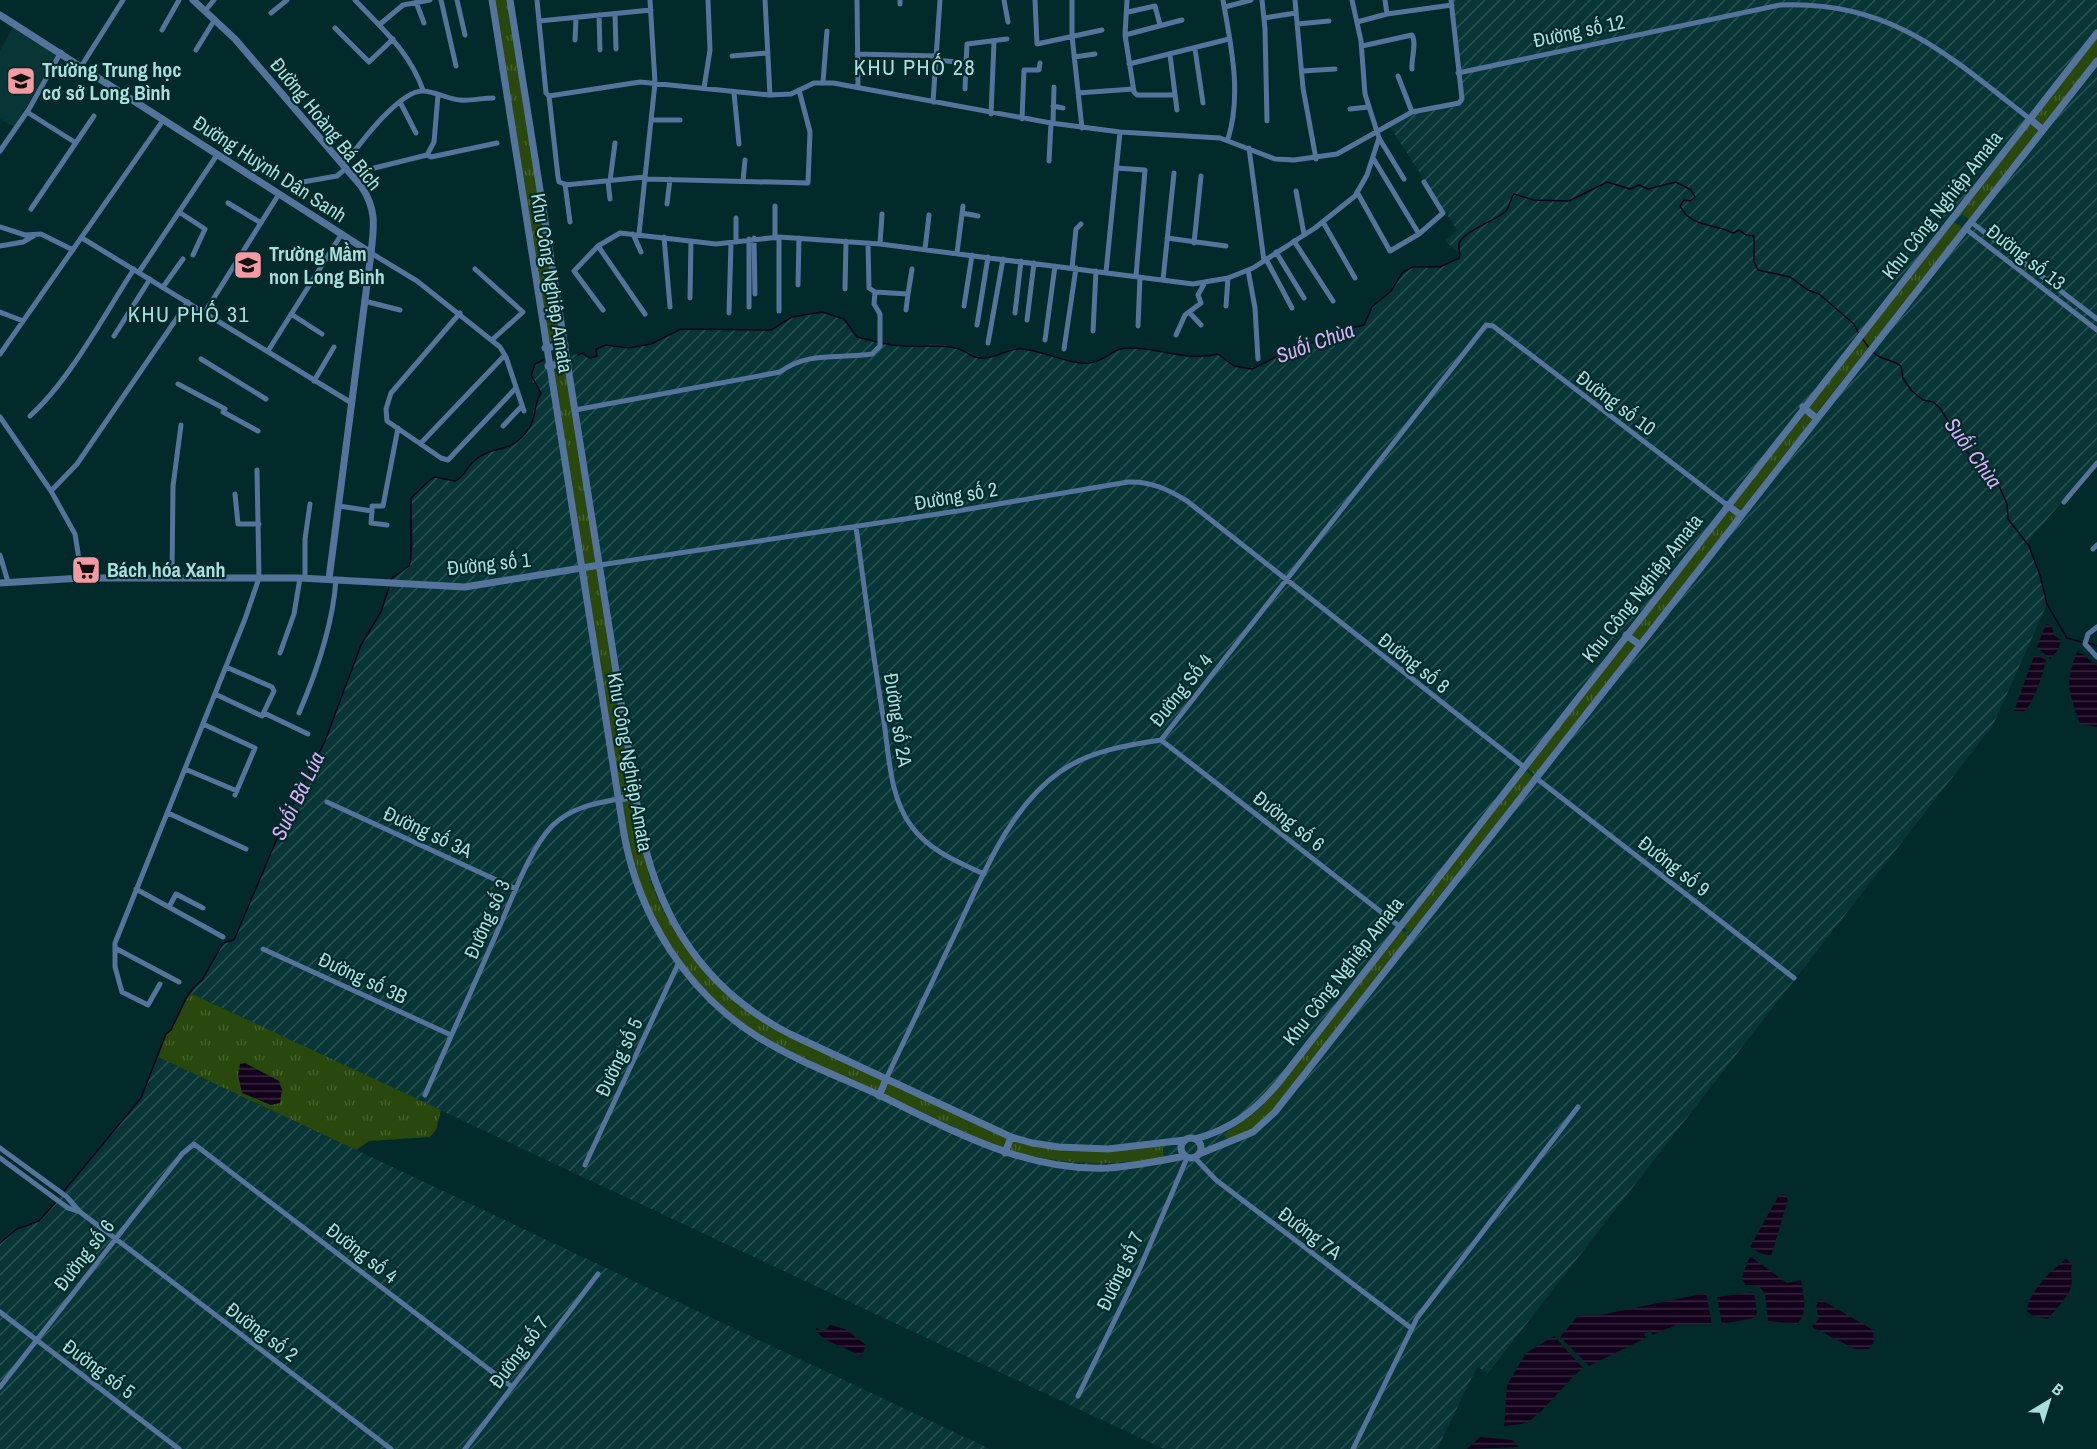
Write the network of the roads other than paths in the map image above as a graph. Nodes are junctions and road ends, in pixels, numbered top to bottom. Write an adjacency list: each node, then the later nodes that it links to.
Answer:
1 (123, 0): 82 (street)
2 (179, 0): 53 (street)
3 (192, 0): 32 (street, Đường Hoàng Bá Bích)
4 (214, 0): 32 (street)
5 (286, 0): 34 (street)
6 (355, 0): 50 (street)
7 (430, 0): 27 (street)
8 (441, 0): 83 (street)
9 (457, 0): 57 (street)
10 (492, 0): 269 (street, Khu Công Nghiệp Amata)
11 (510, 0): 267 (street, Khu Công Nghiệp Amata)
12 (537, 0): 44 (street)
13 (650, 0): 31 (street)
14 (708, 0): 93 (street)
15 (765, 0): 71 (street)
16 (857, 0): 72 (street)
17 (940, 0): 77 (street)
18 (1004, 0): 47 (street)
19 (1035, 0): 59 (street)
20 (1072, 0): 59 (street)
21 (1127, 0): 33 (street)
22 (1251, 0): 29 (street)
23 (1262, 0): 41 (street)
24 (1295, 0): 35 (street)
25 (1352, 0): 48 (street)
26 (1385, 0): 37 (street)
27 (416, 2): 46 (street); 50 (street)
28 (1154, 3): 33 (street); 51 (street)
29 (1224, 3): 62 (street)
30 (1451, 3): 37 (street); 87 (street)
31 (651, 10): 36 (street); 90 (street)
32 (205, 11): 42 (street, Đường Hoàng Bá Bích)
33 (1128, 12): 58 (street)
34 (271, 13)
35 (1296, 13): 41 (street); 49 (street)
36 (615, 14): 39 (street); 66 (street)
37 (1387, 14): 48 (street)
38 (0, 15): 70 (street, Đường Huỳnh Dân Sanh)
39 (599, 15): 40 (street); 69 (street)
40 (576, 18): 44 (street); 63 (street)
41 (1264, 18): 122 (street)
42 (215, 20): 68 (street); 143 (street, Đường Hoàng Bá Bích)
43 (1182, 20): 51 (street)
44 (538, 21): 103 (street)
45 (1329, 21): 49 (street)
46 (424, 22)
47 (1008, 22)
48 (1357, 22): 65 (street)
49 (1297, 24): 86 (street)
50 (379, 25): 60 (street)
51 (1160, 25): 58 (street)
52 (335, 28): 60 (street)
53 (162, 30)
54 (1102, 30): 59 (street)
55 (827, 31): 89 (street)
56 (2097, 33): 119 (street, Khu Công Nghiệp Amata)
57 (465, 35)
58 (1125, 35): 81 (street)
59 (1072, 36): 76 (street)
60 (393, 39): 96 (street)
61 (1007, 39): 64 (street)
62 (1229, 39): 67 (street); 129 (street)
63 (576, 40)
64 (994, 42): 79 (street); 115 (street)
65 (1362, 46): 85 (street); 109 (street)
66 (616, 49)
67 (1194, 49): 74 (street); 107 (street)
68 (196, 50)
69 (600, 50)
70 (61, 52): 82 (street, Đường Huỳnh Dân Sanh); 113 (street)
71 (768, 53): 75 (street); 101 (street)
72 (857, 54): 77 (street); 91 (street)
73 (1095, 54): 76 (street)
74 (1170, 55): 81 (street); 102 (street)
75 (732, 56)
76 (1074, 57): 99 (street)
77 (937, 58): 79 (street); 106 (street)
78 (2097, 61): 125 (street, Khu Công Nghiệp Amata)
79 (966, 63): 94 (street)
80 (1040, 63): 118 (street)
81 (1129, 63): 95 (street)
82 (82, 65): 117 (street, Đường Huỳnh Dân Sanh)
83 (456, 66)
84 (1335, 69): 86 (street)
85 (1412, 69)
86 (1302, 71): 139 (street)
87 (1458, 72): 114 (street); 119 (street, Đường số 12)
88 (1398, 76): 114 (street)
89 (823, 82): 91 (street); 97 (street)
90 (655, 83): 93 (street); 103 (street); 120 (street)
91 (858, 86): 106 (street)
92 (1054, 87): 108 (street)
93 (704, 88): 98 (street)
94 (965, 89)
95 (1133, 89): 99 (street); 102 (street)
96 (423, 90): 100 (street); 105 (street)
97 (799, 90): 101 (street); 150 (street)
98 (734, 93): 101 (street); 133 (street)
99 (1078, 93): 124 (street)
100 (438, 95): 104 (street); 137 (street)
101 (770, 95)
102 (1175, 95): 112 (street)
103 (549, 96): 153 (street)
104 (493, 98)
105 (400, 102): 127 (street); 143 (street)
106 (933, 102): 115 (street)
107 (1203, 103)
108 (1053, 106): 110 (street); 123 (street)
109 (1368, 107): 111 (street); 128 (street)
110 (1063, 108)
111 (1350, 109)
112 (1177, 110)
113 (27, 112): 130 (street); 135 (street)
114 (1412, 112): 128 (street)
115 (992, 114): 118 (street)
116 (94, 116): 130 (street)
117 (164, 119): 136 (street, Đường Huỳnh Dân Sanh); 183 (street)
118 (1022, 119): 123 (street)
119 (2030, 119): 125 (street); 168 (street, Khu Công Nghiệp Amata)
120 (651, 120): 121 (street); 146 (street)
121 (680, 120)
122 (1267, 121)
123 (1052, 124): 124 (street); 141 (street)
124 (1082, 128): 126 (street)
125 (2043, 130): 174 (street, Khu Công Nghiệp Amata)
126 (1120, 132): 129 (street); 142 (street)
127 (416, 133)
128 (1378, 135): 138 (street); 139 (street); 148 (street)
129 (1228, 139): 134 (street)
130 (76, 143): 162 (street)
131 (497, 143): 137 (street)
132 (615, 143): 149 (street)
133 (739, 144)
134 (1249, 148): 139 (street); 208 (street)
135 (0, 151)
136 (218, 155): 156 (street, Đường Huỳnh Dân Sanh); 163 (street)
137 (427, 155): 143 (street)
138 (1373, 158): 155 (street); 179 (street)
139 (1316, 159)
140 (745, 160): 150 (street)
141 (1049, 161)
142 (1116, 168): 218 (street); 219 (street)
143 (346, 170): 152 (street); 202 (street, Đường Hoàng Bá Bích)
144 (1174, 173): 185 (street)
145 (1201, 176): 192 (street)
146 (645, 178): 147 (street); 149 (street); 177 (street)
147 (670, 179): 150 (street); 159 (street)
148 (1404, 179)
149 (609, 181): 153 (street); 157 (street)
150 (743, 181)
151 (1424, 182): 179 (street)
152 (291, 184)
153 (565, 185): 170 (street)
154 (1296, 191): 178 (street)
155 (1357, 192): 171 (street); 179 (street)
156 (279, 194): 172 (street); 180 (street, Đường Huỳnh Dân Sanh)
157 (610, 199)
158 (228, 202): 172 (street)
159 (667, 204)
160 (775, 206): 182 (street)
161 (963, 206): 164 (street)
162 (32, 209)
163 (179, 212): 203 (street); 216 (street)
164 (962, 213): 167 (street); 201 (street)
165 (882, 214): 193 (street)
166 (929, 215): 197 (street)
167 (978, 216)
168 (1955, 216): 174 (street); 283 (street, Khu Công Nghiệp Amata)
169 (736, 218): 190 (street)
170 (570, 222)
171 (1323, 222): 178 (street); 221 (street)
172 (261, 223): 246 (street)
173 (1081, 224): 212 (street)
174 (1968, 226): 258 (street, Đường số 13); 287 (street, Khu Công Nghiệp Amata)
175 (0, 227): 176 (street)
176 (38, 233): 194 (street); 198 (street)
177 (636, 234): 181 (street); 195 (street); 199 (street)
178 (1304, 234): 189 (street)
179 (1419, 234)
180 (340, 235): 202 (street, Đường Huỳnh Dân Sanh); 250 (street)
181 (664, 237): 187 (street); 238 (street)
182 (777, 237): 184 (street); 186 (street); 244 (street)
183 (82, 238): 198 (street); 216 (street)
184 (799, 238): 188 (street); 225 (street)
185 (1167, 238): 192 (street); 223 (street)
186 (751, 239): 190 (street); 229 (street); 239 (street)
187 (691, 241): 190 (street); 231 (street)
188 (846, 241): 191 (street); 227 (street)
189 (1294, 241): 200 (street); 234 (street)
190 (733, 243): 252 (street)
191 (868, 243): 193 (street); 228 (street)
192 (1194, 243): 196 (street)
193 (880, 244): 197 (street)
194 (0, 246)
195 (598, 246): 242 (street); 251 (street)
196 (1226, 246)
197 (925, 249): 201 (street)
198 (73, 250): 254 (street)
199 (641, 252)
200 (1276, 252): 208 (street); 232 (street)
201 (957, 253): 204 (street)
202 (371, 254): 233 (street, Đường Hoàng Bá Bích); 248 (street)
203 (193, 255)
204 (972, 255): 205 (street); 236 (street)
205 (988, 257): 206 (street); 256 (street)
206 (1004, 258): 209 (street); 266 (street)
207 (183, 259): 226 (street)
208 (1265, 260): 215 (street); 240 (street)
209 (1021, 261): 210 (street); 249 (street)
210 (1034, 263): 211 (street); 253 (street)
211 (1055, 266): 212 (street); 265 (street)
212 (1074, 268): 217 (street); 270 (street)
213 (475, 269): 264 (street)
214 (912, 269): 230 (street)
215 (1248, 270): 220 (street); 274 (street)
216 (136, 271): 222 (street); 285 (street)
217 (1095, 271): 218 (street); 260 (street)
218 (1106, 272): 219 (street)
219 (1138, 277): 223 (street); 259 (street)
220 (1228, 278): 224 (street); 237 (street)
221 (1355, 278)
222 (150, 279): 226 (street); 263 (street)
223 (1163, 280): 224 (street)
224 (1204, 284): 247 (street)
225 (798, 285)
226 (163, 287): 235 (street)
227 (845, 288)
228 (875, 292): 230 (street); 284 (street)
229 (755, 294)
230 (908, 294): 243 (street)
231 (690, 298)
232 (1304, 298)
233 (364, 301): 241 (street); 282 (street, Đường Hoàng Bá Bích)
234 (1333, 301)
235 (188, 302): 246 (street); 295 (street)
236 (964, 306)
237 (1226, 306)
238 (670, 307)
239 (748, 308)
240 (1292, 308)
241 (400, 309)
242 (603, 310)
243 (906, 310)
244 (779, 311)
245 (0, 312): 254 (street)
246 (205, 312): 271 (street)
247 (1190, 312): 257 (street); 262 (street)
248 (460, 313): 264 (street); 290 (street)
249 (1015, 313)
250 (291, 314): 261 (street); 271 (street)
251 (645, 314)
252 (729, 314)
253 (1027, 320)
254 (23, 321): 272 (street)
255 (1487, 324): 299 (street, Đường số 10); 315 (street, Đường Số 4)
256 (977, 325)
257 (1201, 325)
258 (2096, 325)
259 (1138, 326)
260 (1093, 331)
261 (322, 334)
262 (1176, 335)
263 (114, 336)
264 (492, 340): 273 (street)
265 (1046, 340)
266 (988, 343)
267 (565, 345): 269 (street); 276 (street, Khu Công Nghiệp Amata)
268 (334, 347): 278 (street)
269 (545, 348): 277 (street, Khu Công Nghiệp Amata)
270 (1064, 349)
271 (268, 351): 278 (street)
272 (0, 354)
273 (505, 355): 280 (street); 292 (street)
274 (1257, 358)
275 (201, 359): 281 (street)
276 (568, 363): 277 (street); 284 (street, Khu Công Nghiệp Amata)
277 (548, 366): 308 (street, Khu Công Nghiệp Amata)
278 (314, 381): 282 (street)
279 (178, 384): 291 (street)
280 (516, 387): 289 (street); 292 (street)
281 (266, 399)
282 (350, 402): 300 (street, Đường Hoàng Bá Bích)
283 (1803, 408): 287 (street); 299 (street, Khu Công Nghiệp Amata)
284 (575, 410): 307 (street, Khu Công Nghiệp Amata)
285 (30, 416)
286 (0, 417): 295 (street)
287 (1816, 418): 302 (street, Khu Công Nghiệp Amata)
288 (181, 425): 309 (street)
289 (503, 426)
290 (398, 428): 292 (street); 301 (street)
291 (258, 431)
292 (421, 443)
293 (2097, 463): 297 (street)
294 (257, 470): 303 (street)
295 (51, 491): 310 (street)
296 (235, 494): 303 (street)
297 (2064, 502)
298 (310, 504): 312 (street)
299 (1727, 505): 302 (street); 317 (street, Khu Công Nghiệp Amata)
300 (339, 506): 301 (street); 313 (street, Đường Hoàng Bá Bích)
301 (372, 511): 304 (street)
302 (1741, 515): 318 (street, Khu Công Nghiệp Amata)
303 (259, 524): 311 (street)
304 (387, 525)
305 (856, 527): 307 (street, Đường số 2); 315 (street, Đường số 2); 336 (street, Đường số 2A)
306 (0, 555): 314 (street)
307 (600, 566): 308 (street, Đường số 1); 331 (street, Khu Công Nghiệp Amata)
308 (580, 569): 313 (street, Đường số 1); 332 (street, Khu Công Nghiệp Amata)
309 (172, 577): 310 (street, Đường số 1); 311 (street, Đường số 1)
310 (82, 578): 314 (street, Đường số 1)
311 (259, 578): 312 (street, Đường số 1); 321 (street)
312 (303, 578): 313 (street, Đường số 1); 319 (street)
313 (333, 579): 324 (street)
314 (4, 582)
315 (1286, 582): 327 (street, Đường Số 4); 328 (street, Đường số 8)
316 (2097, 627): 320 (street)
317 (1626, 635): 318 (street); 328 (street, Khu Công Nghiệp Amata)
318 (1640, 645): 330 (street, Khu Công Nghiệp Amata)
319 (280, 653)
320 (2097, 657)
321 (226, 667): 322 (street); 323 (street)
322 (215, 694): 323 (street); 325 (street)
323 (264, 713): 326 (street)
324 (299, 713)
325 (203, 724): 329 (street); 329 (street)
326 (308, 734)
327 (1161, 740): 336 (street, Đường Số 4); 341 (street, Đường số 6)
328 (1524, 768): 330 (street); 341 (street, Khu Công Nghiệp Amata)
329 (185, 769): 334 (street)
330 (1536, 778): 342 (street, Khu Công Nghiệp Amata); 347 (street, Đường số 9)
331 (636, 796): 332 (street); 351 (street, Khu Công Nghiệp Amata)
332 (619, 799): 338 (street, Đường số 3); 346 (street, Khu Công Nghiệp Amata)
333 (327, 802): 338 (street, Đường số 3A)
334 (168, 813): 335 (street); 337 (street)
335 (246, 849)
336 (984, 874): 351 (street, Đường Số 4)
337 (136, 889): 339 (street); 344 (street)
338 (516, 889): 350 (street, Đường số 3)
339 (169, 907): 340 (street); 343 (street)
340 (203, 908)
341 (1399, 926): 342 (street); 356 (street, Khu Công Nghiệp Amata)
342 (1412, 936): 361 (street, Khu Công Nghiệp Amata)
343 (223, 937)
344 (115, 948): 348 (street); 349 (street)
345 (263, 949): 350 (street, Đường số 3B)
346 (679, 962): 353 (street, Khu Công Nghiệp Amata); 363 (street, Đường số 5)
347 (1794, 978)
348 (179, 982)
349 (160, 984)
350 (451, 1035): 352 (street, Đường số 3)
351 (886, 1079): 353 (street); 355 (street, Khu Công Nghiệp Amata)
352 (425, 1095)
353 (879, 1096): 360 (street, Khu Công Nghiệp Amata)
354 (1578, 1107): 368 (street)
355 (1011, 1137): 357 (street, Khu Công Nghiệp Amata); 360 (street)
356 (1195, 1139): 357 (street, Khu Công Nghiệp Amata); 361 (street)
357 (1185, 1140): 361 (street)
358 (194, 1144): 365 (street, Đường số 6); 371 (street, Đường số 4)
359 (0, 1148): 364 (street)
360 (1005, 1153): 361 (street, Khu Công Nghiệp Amata)
361 (1192, 1156): 368 (street, Đường 7A); 372 (street, Đường số 7)
362 (0, 1158): 364 (street)
363 (585, 1165)
364 (80, 1212): 365 (street)
365 (116, 1239): 369 (street, Đường số 6); 374 (street, Đường số 2)
366 (598, 1274): 371 (street, Đường số 7)
367 (0, 1312): 369 (street, Đường số 5)
368 (1411, 1328): 376 (street)
369 (37, 1340): 370 (street, Đường số 6); 373 (street, Đường số 5)
370 (0, 1387)
371 (512, 1387): 375 (street, Đường số 7)
372 (1078, 1396)
373 (179, 1449)
374 (391, 1449)
375 (465, 1449)
376 (1353, 1449)

